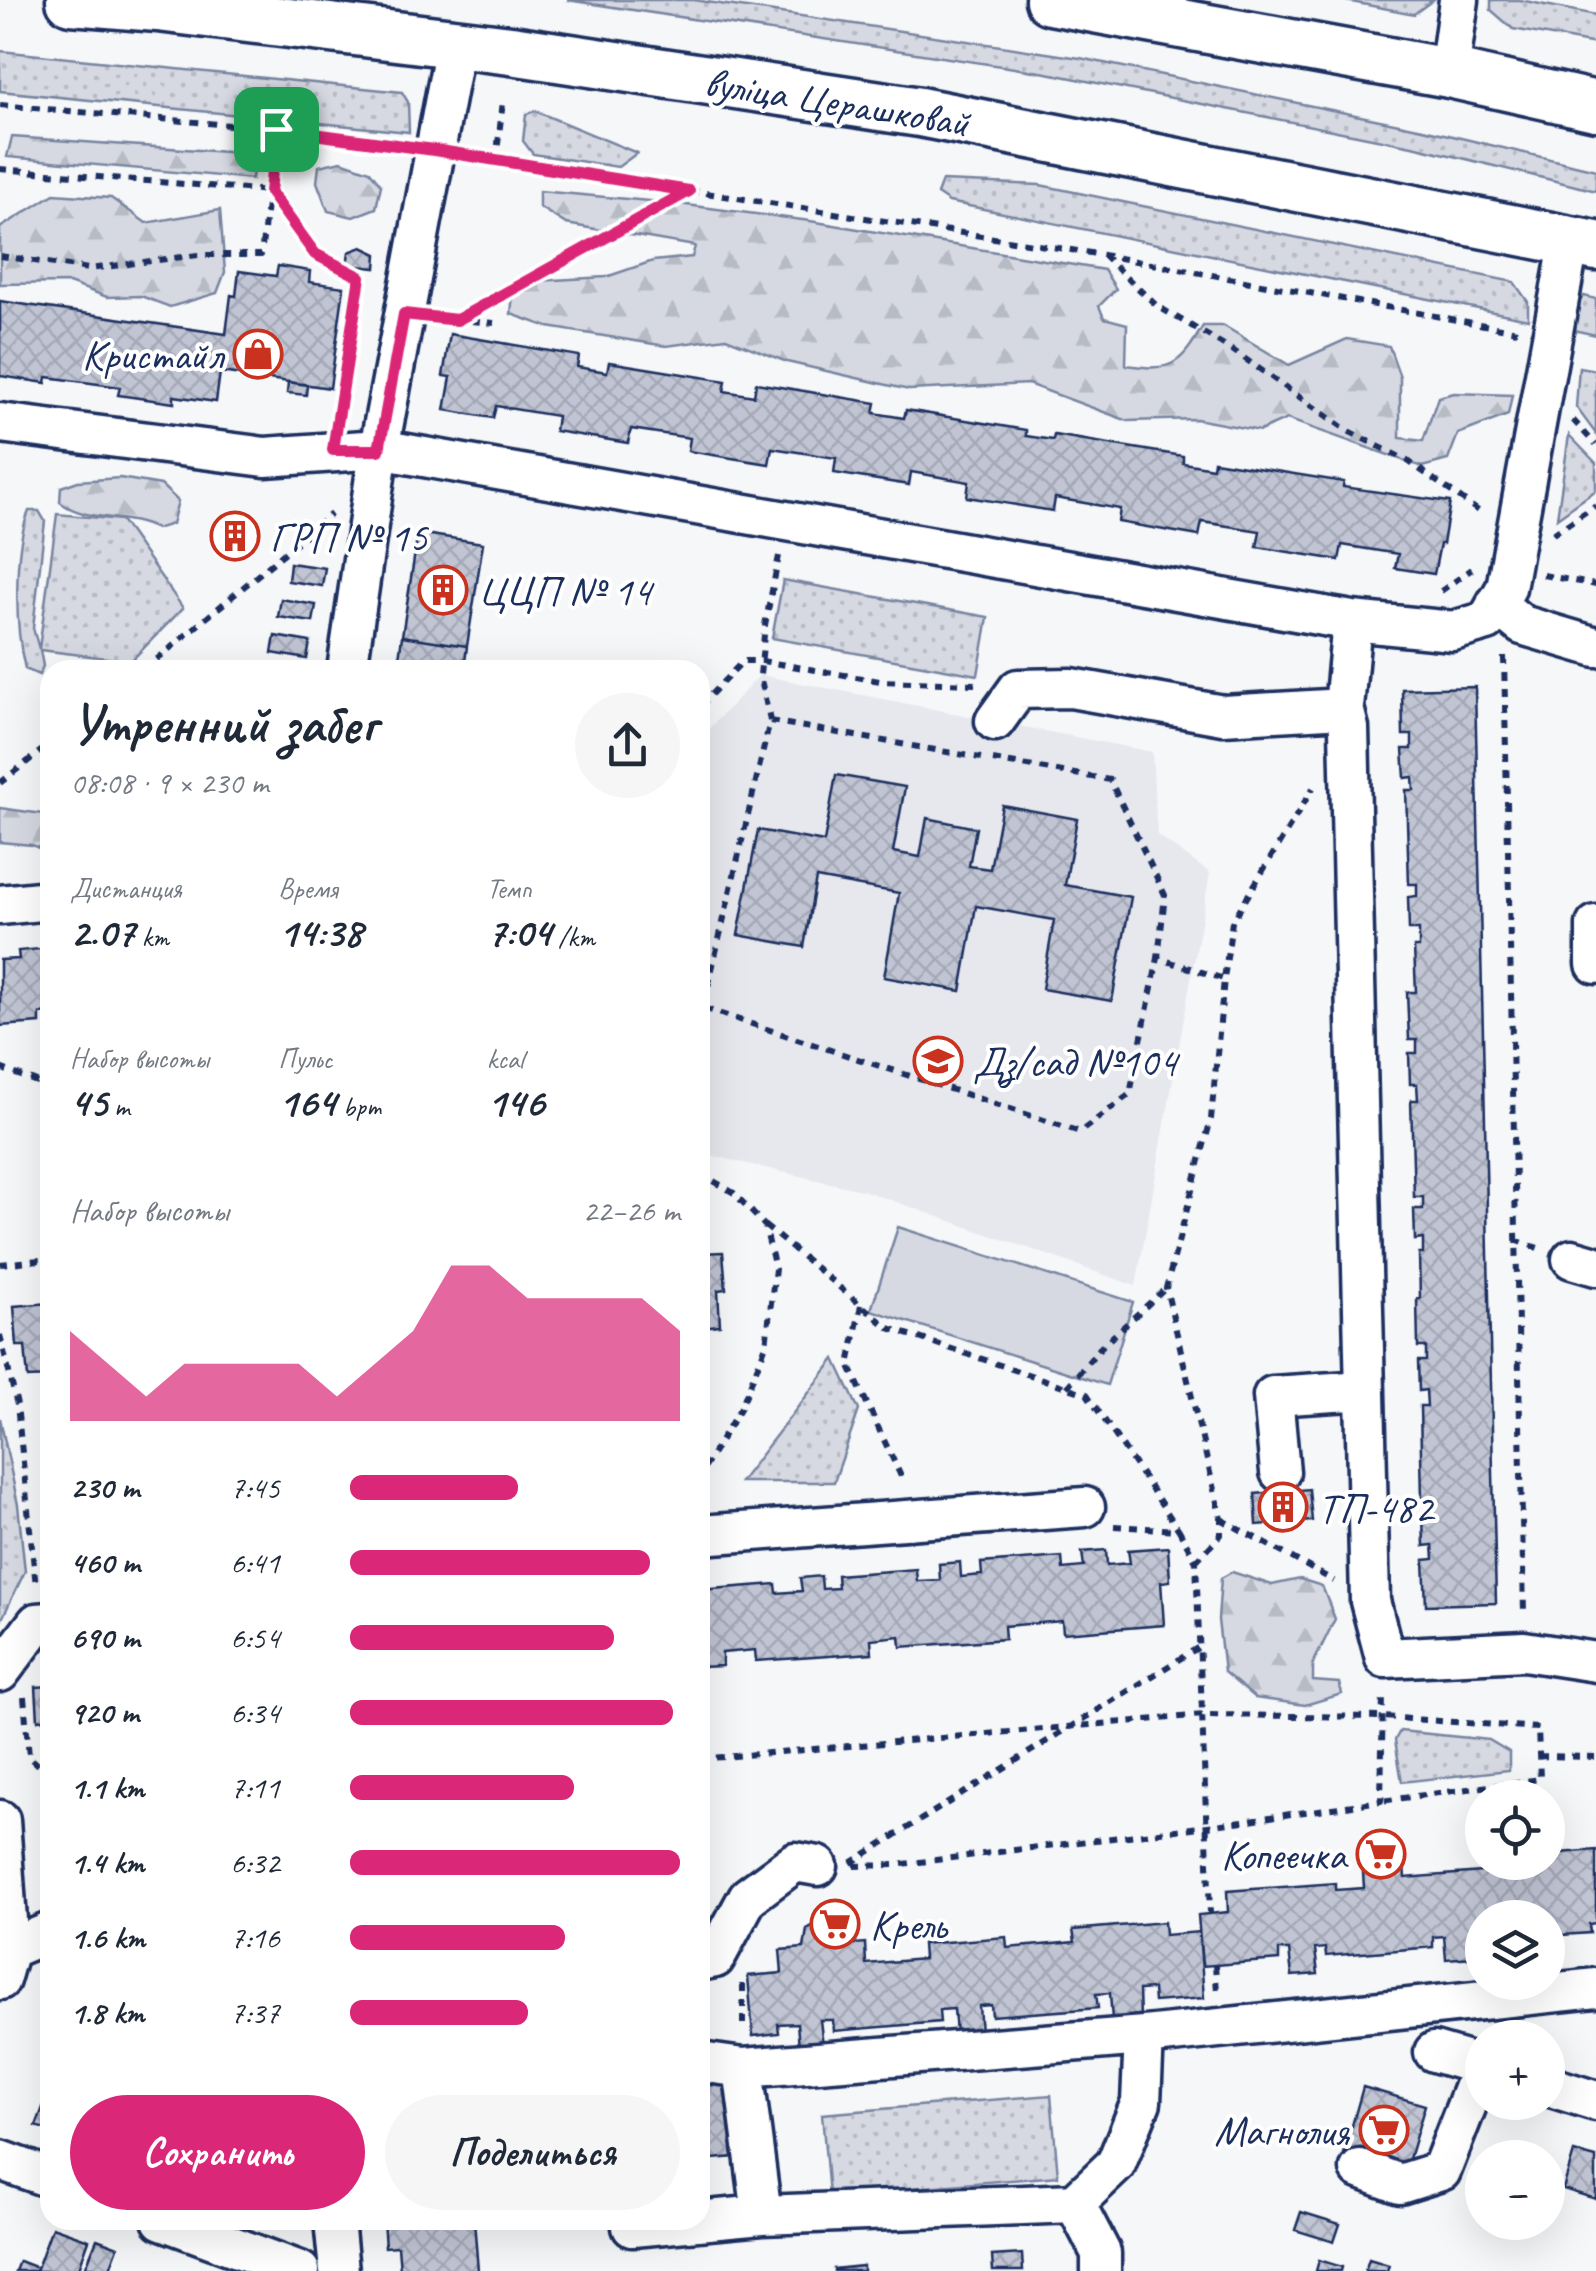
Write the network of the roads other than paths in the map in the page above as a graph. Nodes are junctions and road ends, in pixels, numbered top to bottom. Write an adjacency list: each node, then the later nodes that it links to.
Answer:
1 (71, 0): 4 (main road, вуліца Церашковай)
2 (1050, 0): 5 (main road)
3 (1459, 0): 5 (street)
4 (454, 45): 7 (main road, вуліца Церашковай); 9 (street)
5 (1448, 72): 6 (main road)
6 (1596, 106)
7 (1583, 242): 10 (street)
8 (0, 422): 9 (street)
9 (377, 464): 11 (street); 13 (street)
10 (1496, 604): 11 (street); 12 (street)
11 (1352, 621): 14 (street)
12 (1596, 648)
13 (349, 660)
14 (1344, 708): 15 (street); 20 (street)
15 (995, 722)
16 (40, 901): 17 (street)
17 (0, 905)
18 (1596, 925): 19 (street)
19 (1596, 964)
20 (1365, 1390): 21 (street); 25 (street)
21 (1280, 1472)
22 (1092, 1516): 23 (street)
23 (710, 1535)
24 (40, 1625): 26 (street)
25 (1596, 1662)
26 (0, 1672)
27 (0, 1820): 31 (street)
28 (818, 1866): 30 (street)
29 (40, 1939): 31 (street)
30 (710, 1959)
31 (5, 1965)
32 (1596, 1988): 33 (street)
33 (1144, 2036): 37 (street); 44 (street)
34 (1434, 2052): 35 (street)
35 (1465, 2061)
36 (710, 2063): 37 (street)
37 (743, 2068): 45 (street)
38 (1565, 2091): 39 (street)
39 (1596, 2101)
40 (1465, 2110): 42 (street)
41 (0, 2160): 43 (street)
42 (1360, 2170)
43 (40, 2174)
44 (1075, 2204): 45 (street); 51 (street)
45 (762, 2215): 46 (street)
46 (710, 2220)
47 (189, 2230): 49 (street)
48 (335, 2230): 50 (street)
49 (300, 2271)
50 (339, 2271)
51 (1100, 2271)

